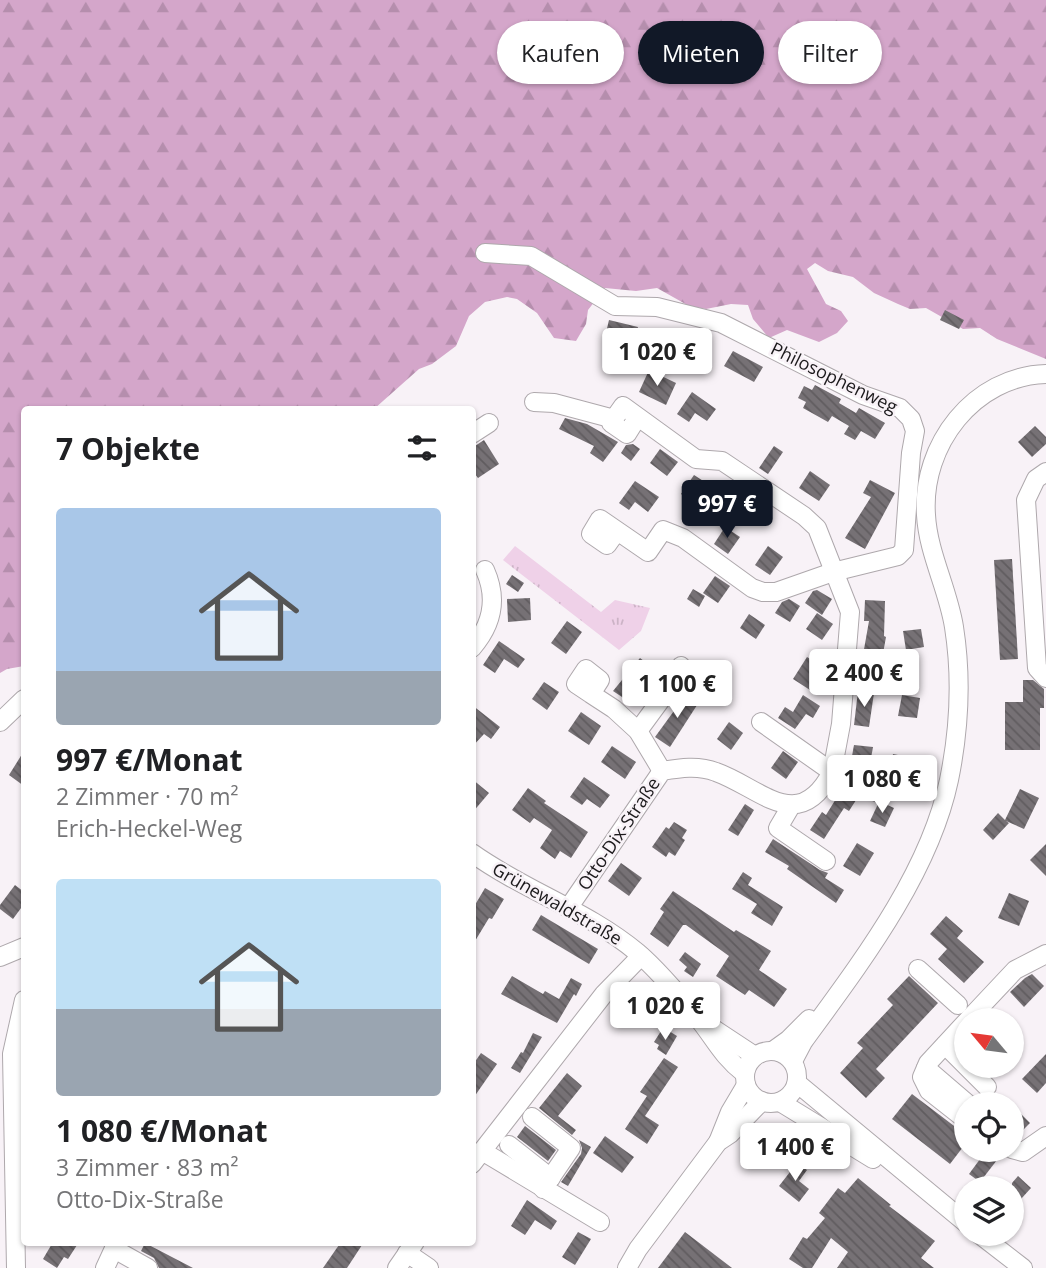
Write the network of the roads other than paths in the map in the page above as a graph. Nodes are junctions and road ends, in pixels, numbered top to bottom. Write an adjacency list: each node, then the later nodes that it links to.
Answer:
1 (485, 253): 9 (street, Philosophenweg)
2 (1046, 373): 32 (street)
3 (534, 402): 9 (street)
4 (489, 423): 5 (street)
5 (476, 431)
6 (1046, 472): 13 (street)
7 (617, 531): 9 (street)
8 (485, 570): 10 (street)
9 (834, 572): 12 (street)
10 (476, 643)
11 (681, 666): 19 (street)
12 (845, 676): 14 (street); 21 (street)
13 (1046, 678)
14 (903, 683)
15 (591, 694): 19 (street)
16 (21, 702): 17 (street)
17 (2, 720)
18 (761, 722): 21 (street)
19 (638, 731): 20 (street)
20 (662, 771): 23 (street, Otto-Dix-Straße); 26 (street, Otto-Dix-Straße)
21 (832, 772): 22 (street); 23 (street)
22 (879, 793)
23 (791, 806): 25 (street)
24 (476, 856): 26 (street, Grünewaldstraße)
25 (826, 861)
26 (569, 907): 29 (street, Grünewaldstraße)
27 (21, 948): 30 (street)
28 (1046, 954): 34 (street)
29 (641, 956): 36 (street, Grünewaldstraße); 56 (street)
30 (0, 957)
31 (918, 969): 33 (street)
32 (841, 987): 39 (street); 41 (street)
33 (956, 1008)
34 (973, 1008)
35 (21, 1014): 54 (street)
36 (698, 1018): 40 (street, Grünewaldstraße); 43 (street, Grünewaldstraße)
37 (954, 1030): 38 (street)
38 (944, 1045): 42 (street); 45 (street)
39 (774, 1050): 40 (street); 41 (street)
40 (755, 1056): 43 (street)
41 (793, 1061): 44 (street)
42 (926, 1068): 46 (street); 49 (street)
43 (746, 1080): 47 (street); 52 (street)
44 (797, 1083): 48 (street); 58 (street)
45 (987, 1087)
46 (954, 1092)
47 (762, 1101): 48 (street); 52 (street)
48 (780, 1102): 58 (street)
49 (954, 1111)
50 (532, 1117): 57 (street)
51 (1046, 1136): 55 (street)
52 (724, 1138): 68 (street)
53 (509, 1145): 57 (street)
54 (7, 1151): 64 (street)
55 (1024, 1151)
56 (477, 1157): 57 (street)
57 (547, 1183): 60 (street)
58 (927, 1192): 59 (street)
59 (954, 1213)
60 (600, 1222)
61 (116, 1246): 65 (street); 66 (street)
62 (994, 1246): 69 (street)
63 (406, 1255): 67 (street)
64 (16, 1268)
65 (105, 1268)
66 (148, 1268)
67 (429, 1268)
68 (627, 1268)
69 (1021, 1268)

